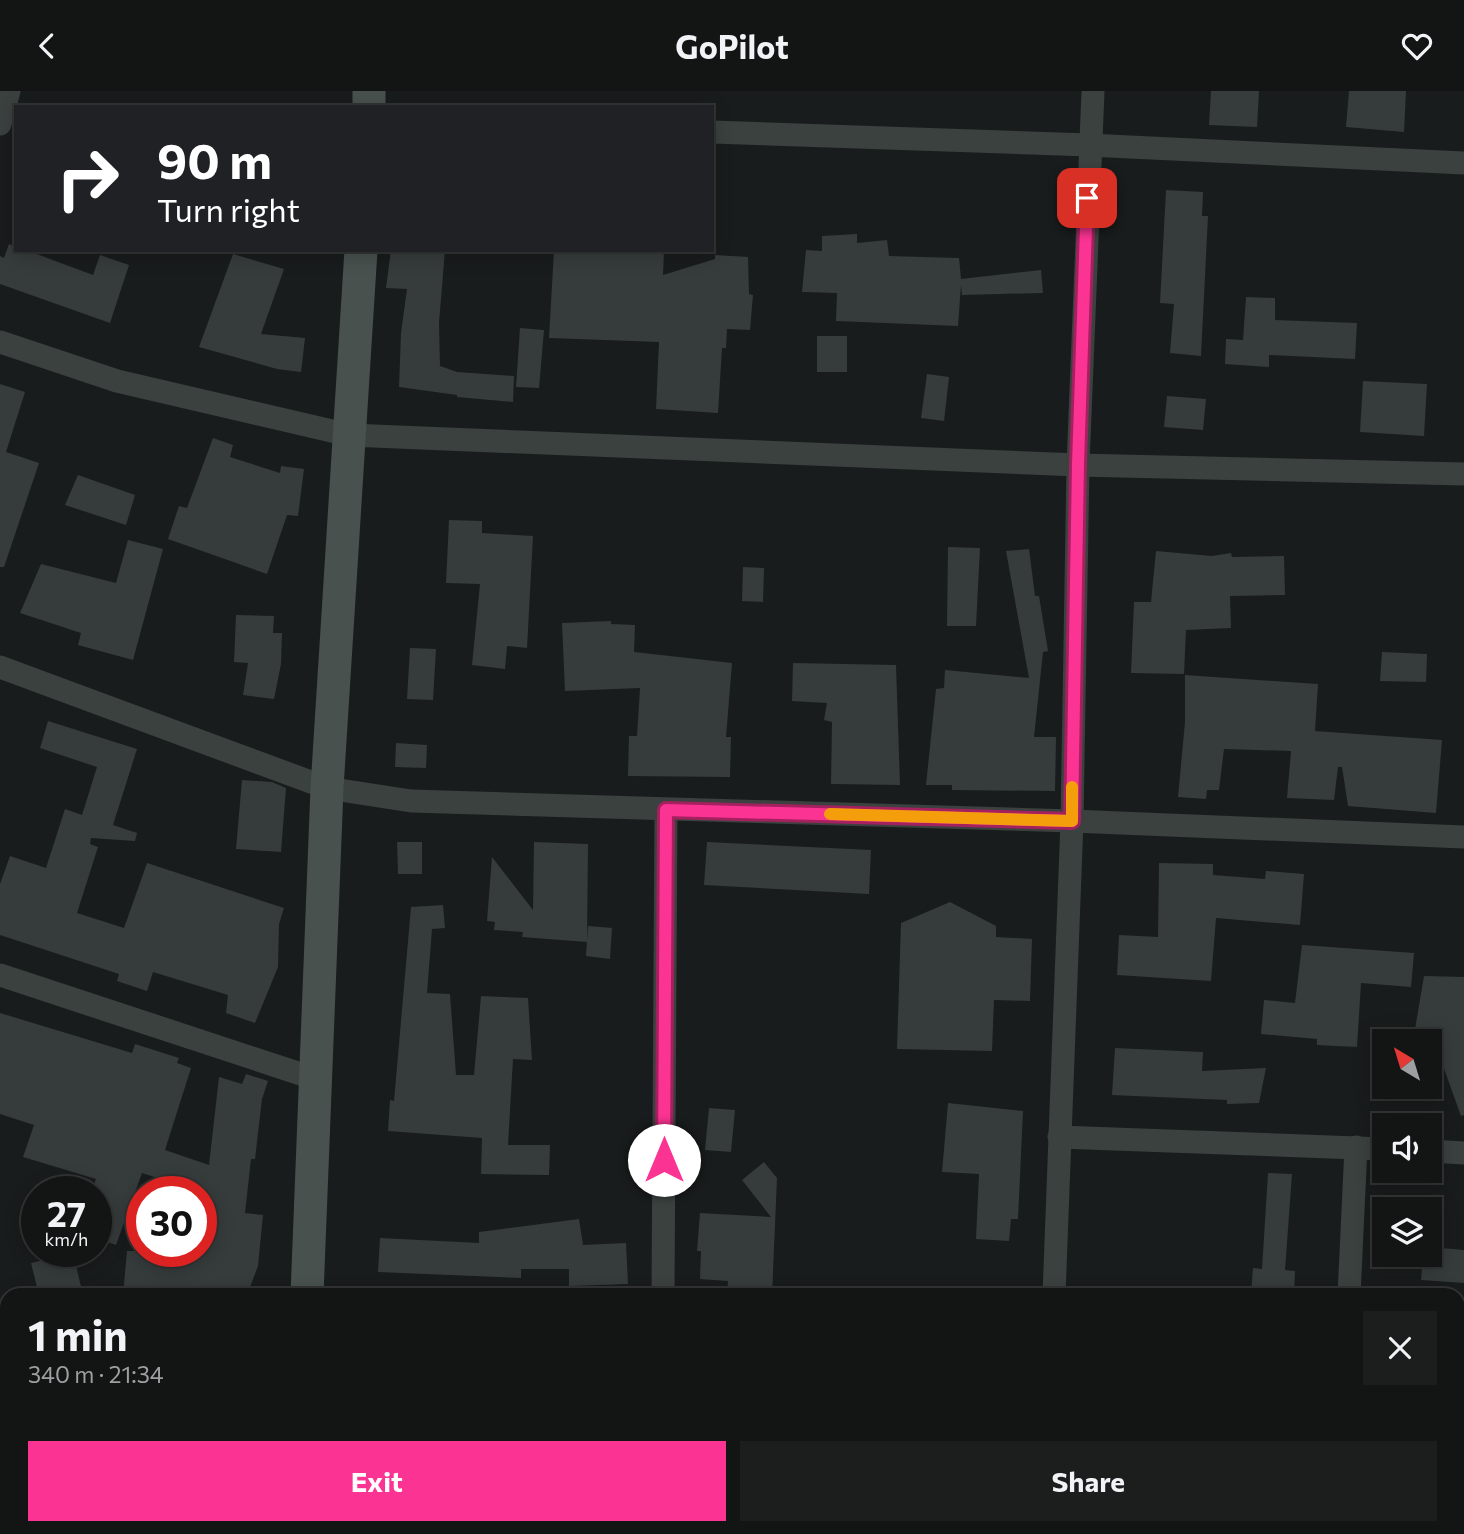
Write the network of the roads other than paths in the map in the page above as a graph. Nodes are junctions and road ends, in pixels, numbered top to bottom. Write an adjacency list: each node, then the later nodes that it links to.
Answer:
1 (9, 91): 3 (street)
2 (1093, 91): 5 (street)
3 (0, 124)
4 (714, 132): 5 (street)
5 (1088, 145): 6 (street); 10 (street)
6 (1464, 163)
7 (361, 252): 9 (street)
8 (0, 342): 9 (street)
9 (349, 435): 10 (street); 13 (street)
10 (1078, 464): 11 (street); 15 (street)
11 (1464, 474)
12 (0, 667): 13 (street)
13 (327, 788): 14 (street); 18 (street)
14 (666, 810): 15 (street); 25 (street)
15 (1072, 821): 16 (street); 19 (street)
16 (1464, 837)
17 (0, 975): 18 (street)
18 (316, 1079): 24 (street)
19 (1059, 1137): 20 (street); 26 (street)
20 (1356, 1147): 21 (street); 27 (street)
21 (1372, 1148)
22 (1442, 1152): 23 (street)
23 (1464, 1153)
24 (307, 1288)
25 (663, 1288)
26 (1054, 1288)
27 (1349, 1288)

